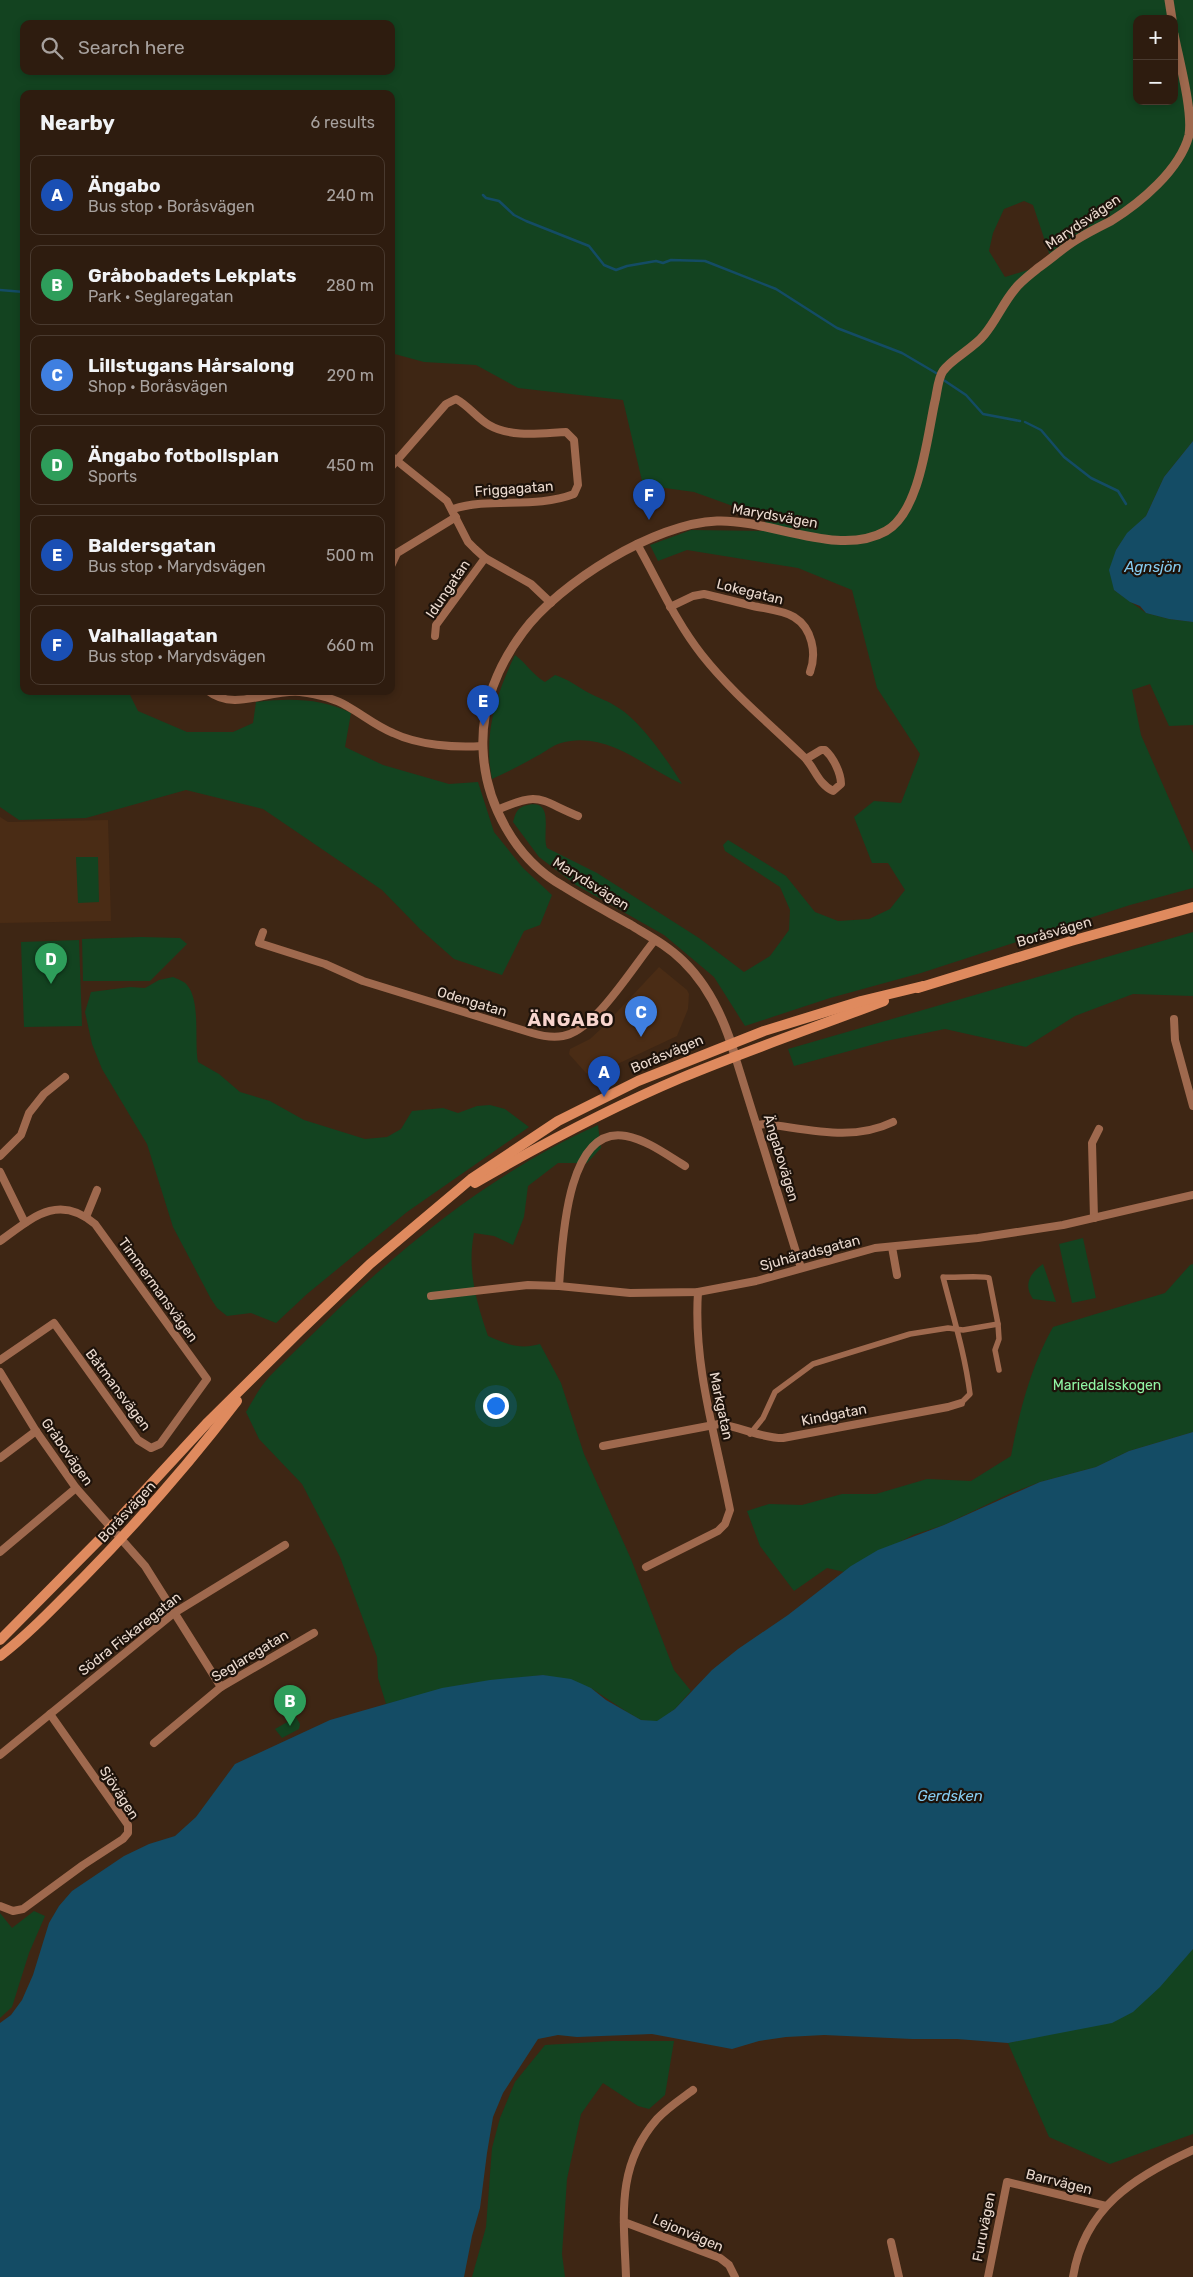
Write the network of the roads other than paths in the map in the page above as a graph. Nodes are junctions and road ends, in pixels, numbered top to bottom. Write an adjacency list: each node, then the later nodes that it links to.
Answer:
1 (1169, 0): 2 (street)
2 (1171, 15)
3 (1178, 56): 7 (street, Marydsvägen)
4 (395, 457): 6 (street, Friggagatan)
5 (395, 459): 6 (street)
6 (454, 513): 8 (street); 9 (street)
7 (637, 544): 10 (street, Marydsvägen); 11 (street)
8 (485, 558): 10 (street); 12 (street, Idungatan)
9 (395, 559)
10 (551, 603): 17 (street, Marydsvägen)
11 (670, 608): 13 (street, Lokegatan); 18 (street)
12 (435, 636)
13 (810, 672)
14 (215, 695): 15 (street)
15 (264, 695)
16 (312, 695): 17 (street)
17 (482, 746): 19 (street, Marydsvägen)
18 (806, 759): 18 (street)
19 (497, 810): 20 (street); 23 (street, Marydsvägen)
20 (578, 816)
21 (1193, 907): 24 (main road, Boråsvägen)
22 (263, 932): 23 (street, Odengatan)
23 (655, 940): 26 (street, Marydsvägen)
24 (923, 986): 26 (main road, Boråsvägen); 27 (main road, Boråsvägen)
25 (1174, 1019): 29 (street)
26 (731, 1043): 27 (street, Marydsvägen); 38 (main road, Boråsvägen)
27 (735, 1056): 31 (street, Ängabovägen); 38 (main road, Boråsvägen)
28 (65, 1077): 33 (street)
29 (1193, 1106)
30 (893, 1122): 31 (street)
31 (758, 1126): 44 (street, Ängabovägen)
32 (1099, 1129): 40 (street)
33 (0, 1156)
34 (685, 1166): 46 (street)
35 (0, 1172): 41 (street)
36 (97, 1190): 39 (street)
37 (1193, 1194): 40 (street, Sjuhäradsgatan)
38 (446, 1200): 54 (main road, Boråsvägen)
39 (86, 1216): 41 (street); 55 (street, Timmermansvägen)
40 (1094, 1218): 43 (street, Sjuhäradsgatan)
41 (25, 1223): 42 (street)
42 (0, 1241)
43 (892, 1246): 44 (street, Sjuhäradsgatan); 45 (street)
44 (801, 1268): 47 (street, Sjuhäradsgatan)
45 (897, 1275)
46 (559, 1286): 47 (street, Sjuhäradsgatan); 48 (street, Sjuhäradsgatan)
47 (698, 1292): 57 (street, Markgatan)
48 (431, 1296)
49 (998, 1324): 50 (street); 50 (street); 52 (street)
50 (957, 1330): 56 (street); 59 (street)
51 (0, 1360): 55 (street, Båtmansvägen)
52 (999, 1370)
53 (0, 1372): 58 (street, Gråbovägen)
54 (259, 1373): 63 (main road, Boråsvägen); 64 (main road, Boråsvägen)
55 (207, 1379)
56 (961, 1403): 59 (street, Kindgatan)
57 (712, 1426): 59 (street, Kindgatan); 60 (street, Kindgatan); 67 (street, Markgatan)
58 (36, 1431): 61 (street); 62 (street, Gråbovägen)
59 (750, 1434)
60 (603, 1446)
61 (0, 1458)
62 (76, 1488): 63 (street, Gråbovägen); 66 (street)
63 (111, 1527): 64 (street, Gråbovägen); 70 (main road, Boråsvägen)
64 (121, 1540): 68 (street, Gråbovägen); 71 (main road, Boråsvägen)
65 (284, 1545): 68 (street, Södra Fiskaregatan)
66 (0, 1552)
67 (646, 1567)
68 (174, 1613): 72 (street, Gråbovägen); 73 (street, Södra Fiskaregatan)
69 (314, 1633): 72 (street, Seglaregatan)
70 (0, 1640)
71 (0, 1656)
72 (220, 1687): 74 (street, Seglaregatan)
73 (50, 1714): 75 (street, Södra Fiskaregatan); 76 (street, Sjövägen)
74 (154, 1743)
75 (0, 1755)
76 (0, 1906)
77 (693, 2090): 81 (street)
78 (1193, 2150): 80 (street)
79 (1007, 2182): 80 (street, Barrvägen); 86 (street, Furuvägen)
80 (1106, 2206): 87 (street)
81 (624, 2222): 83 (street); 84 (street, Lejonvägen)
82 (891, 2242): 85 (street)
83 (626, 2277)
84 (735, 2277)
85 (899, 2277)
86 (988, 2277)
87 (1073, 2277)

